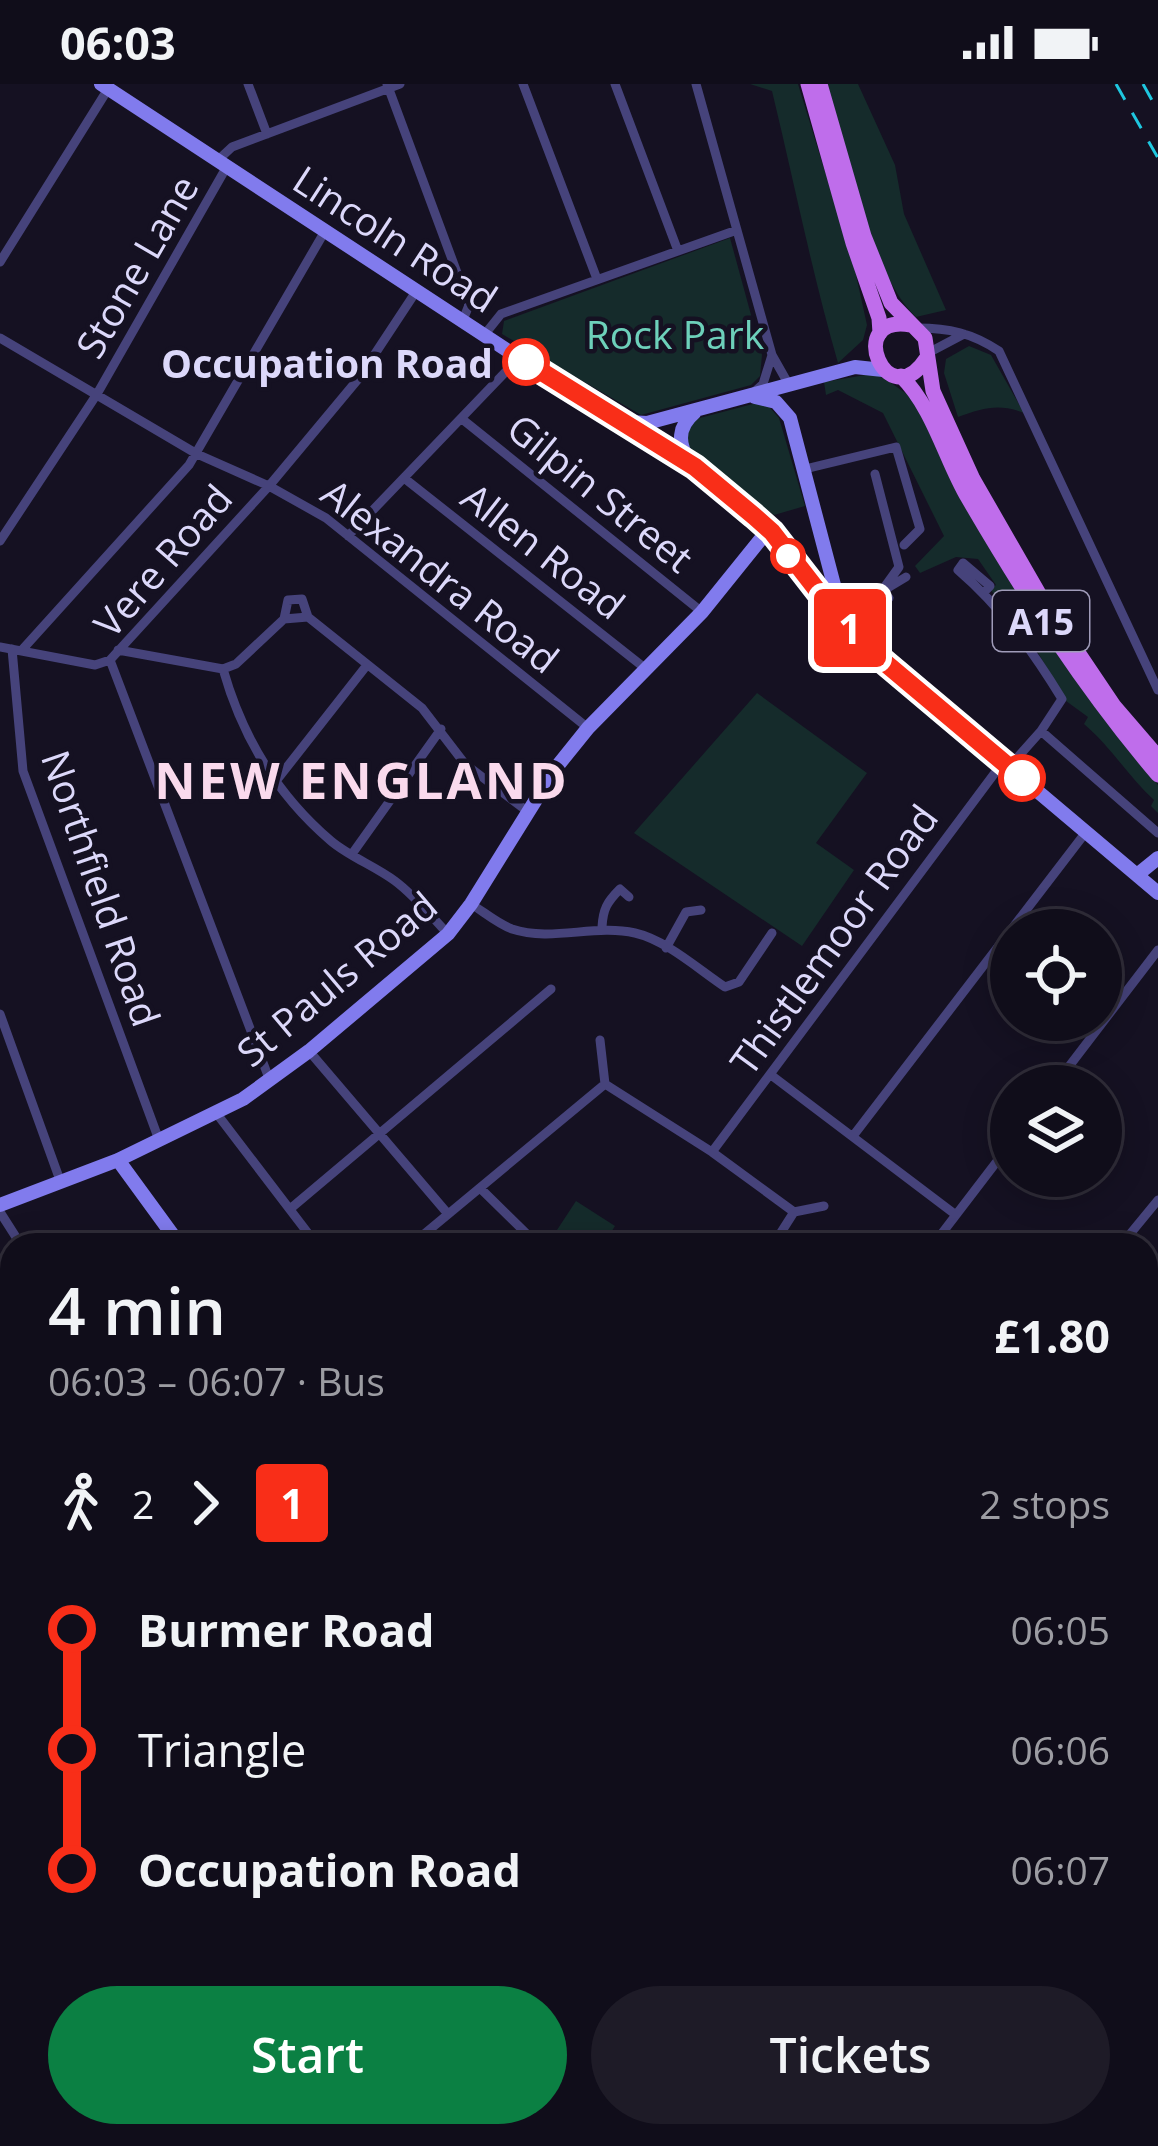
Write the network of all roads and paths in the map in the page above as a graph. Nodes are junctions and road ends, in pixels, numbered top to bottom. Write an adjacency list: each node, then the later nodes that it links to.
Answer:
1 (248, 84): 10 (street)
2 (400, 84): 9 (street)
3 (523, 84): 16 (street)
4 (615, 84): 14 (street)
5 (696, 84): 12 (street)
6 (808, 84): 23 (main road)
7 (820, 84): 19 (main road)
8 (104, 86): 11 (street, Lincoln Road); 15 (street)
9 (387, 86): 10 (street); 18 (street)
10 (267, 134): 11 (street)
11 (221, 164): 13 (street, Lincoln Road); 31 (street, Stone Lane)
12 (737, 230): 14 (street); 24 (street)
13 (325, 231): 17 (street, Lincoln Road); 39 (street)
14 (678, 250): 16 (street)
15 (0, 262)
16 (597, 279): 20 (street)
17 (417, 290): 18 (street, Lincoln Road); 44 (street, Vere Road)
18 (463, 320): 20 (street, Lincoln Road)
19 (914, 326): 21 (street); 23 (main road); 25 (main road)
20 (484, 334): 26 (street, Lincoln Road)
21 (964, 334): 25 (street); 63 (street)
22 (0, 338): 31 (street, Alexandra Road)
23 (878, 338): 27 (street); 28 (main road)
24 (772, 355): 30 (street); 32 (street)
25 (927, 356): 29 (main road); 37 (main road, A15)
26 (519, 358): 35 (street); 36 (street, Lincoln Road)
27 (855, 367): 28 (street); 30 (street)
28 (883, 370): 29 (main road)
29 (901, 376): 37 (main road, A15)
30 (790, 385): 32 (street); 33 (street)
31 (97, 394): 39 (street, Alexandra Road); 47 (street, Stone Lane)
32 (744, 397): 33 (street); 34 (street)
33 (782, 407): 41 (street)
34 (699, 409): 36 (street); 40 (street)
35 (462, 419): 43 (street); 54 (street, Gilpin Street)
36 (624, 421): 40 (street, Lincoln Road)
37 (937, 421): 38 (main road, A15)
38 (951, 450): 67 (main road, A15); 69 (main road, A15)
39 (197, 454): 44 (street, Alexandra Road); 58 (street)
40 (695, 467): 45 (street, Lincoln Road)
41 (805, 469): 48 (street); 49 (street)
42 (875, 474): 53 (street)
43 (404, 478): 46 (street); 62 (street, Allen Road)
44 (269, 486): 46 (street, Alexandra Road); 59 (street, Vere Road)
45 (769, 529): 50 (street, Lincoln Road); 54 (street, St Pauls Road)
46 (348, 536): 64 (street, Alexandra Road)
47 (0, 541)
48 (904, 545)
49 (826, 554): 50 (street); 55 (street)
50 (803, 566): 55 (street, Lincoln Road)
51 (907, 577): 53 (street)
52 (984, 592): 66 (street)
53 (885, 595): 55 (street)
54 (702, 612): 62 (street, St Pauls Road)
55 (844, 616): 68 (street, Lincoln Road)
56 (308, 617): 57 (street); 57 (street); 60 (street)
57 (284, 619): 61 (street)
58 (11, 649): 59 (street); 97 (street, Northfield Road)
59 (114, 655): 61 (street); 92 (street, Vere Road)
60 (367, 665): 65 (street); 70 (street)
61 (223, 669): 70 (street)
62 (646, 669): 64 (street, St Pauls Road)
63 (1158, 690)
64 (588, 728): 71 (street, St Pauls Road)
65 (441, 729): 71 (street); 74 (street)
66 (1041, 730): 68 (street, Thistlemoor Road); 73 (street)
67 (1158, 757)
68 (1006, 764): 72 (street, Lincoln Road); 91 (street, Thistlemoor Road)
69 (1158, 775)
70 (276, 781): 74 (street)
71 (527, 811): 79 (street, St Pauls Road)
72 (1085, 832): 76 (street, Lincoln Road); 96 (street)
73 (1158, 833)
74 (352, 854): 83 (street)
75 (1158, 858): 76 (street)
76 (1137, 875): 77 (street, Lincoln Road)
77 (1158, 893)
78 (628, 897): 81 (street)
79 (471, 904): 81 (street); 83 (street, St Pauls Road)
80 (701, 910): 84 (street)
81 (602, 927): 84 (street)
82 (772, 933): 84 (street)
83 (448, 934): 89 (street, St Pauls Road)
84 (665, 948)
85 (1158, 950): 90 (street)
86 (551, 989): 95 (street)
87 (0, 1014): 101 (street)
88 (600, 1040): 93 (street)
89 (309, 1052): 92 (street, St Pauls Road); 95 (street)
90 (1070, 1065)
91 (771, 1075): 96 (street); 98 (street, Thistlemoor Road)
92 (270, 1081): 94 (street, St Pauls Road)
93 (604, 1084): 98 (street); 102 (street)
94 (217, 1114): 97 (street, St Pauls Road); 106 (street)
95 (379, 1134): 106 (street); 108 (street)
96 (854, 1136): 109 (street)
97 (159, 1140): 99 (street, St Pauls Road)
98 (715, 1148): 107 (street)
99 (118, 1160): 101 (street, St Pauls Road); 110 (street)
100 (990, 1170): 109 (street)
101 (61, 1183): 105 (street, St Pauls Road)
102 (481, 1189): 108 (street); 113 (street)
103 (1157, 1204): 116 (street)
104 (824, 1206): 107 (street)
105 (0, 1209)
106 (290, 1209): 111 (street)
107 (794, 1212): 114 (street)
108 (448, 1214): 112 (street)
109 (956, 1215): 115 (street)
110 (171, 1233)
111 (308, 1233)
112 (425, 1233)
113 (526, 1233)
114 (781, 1233)
115 (942, 1233)
116 (1132, 1233)

